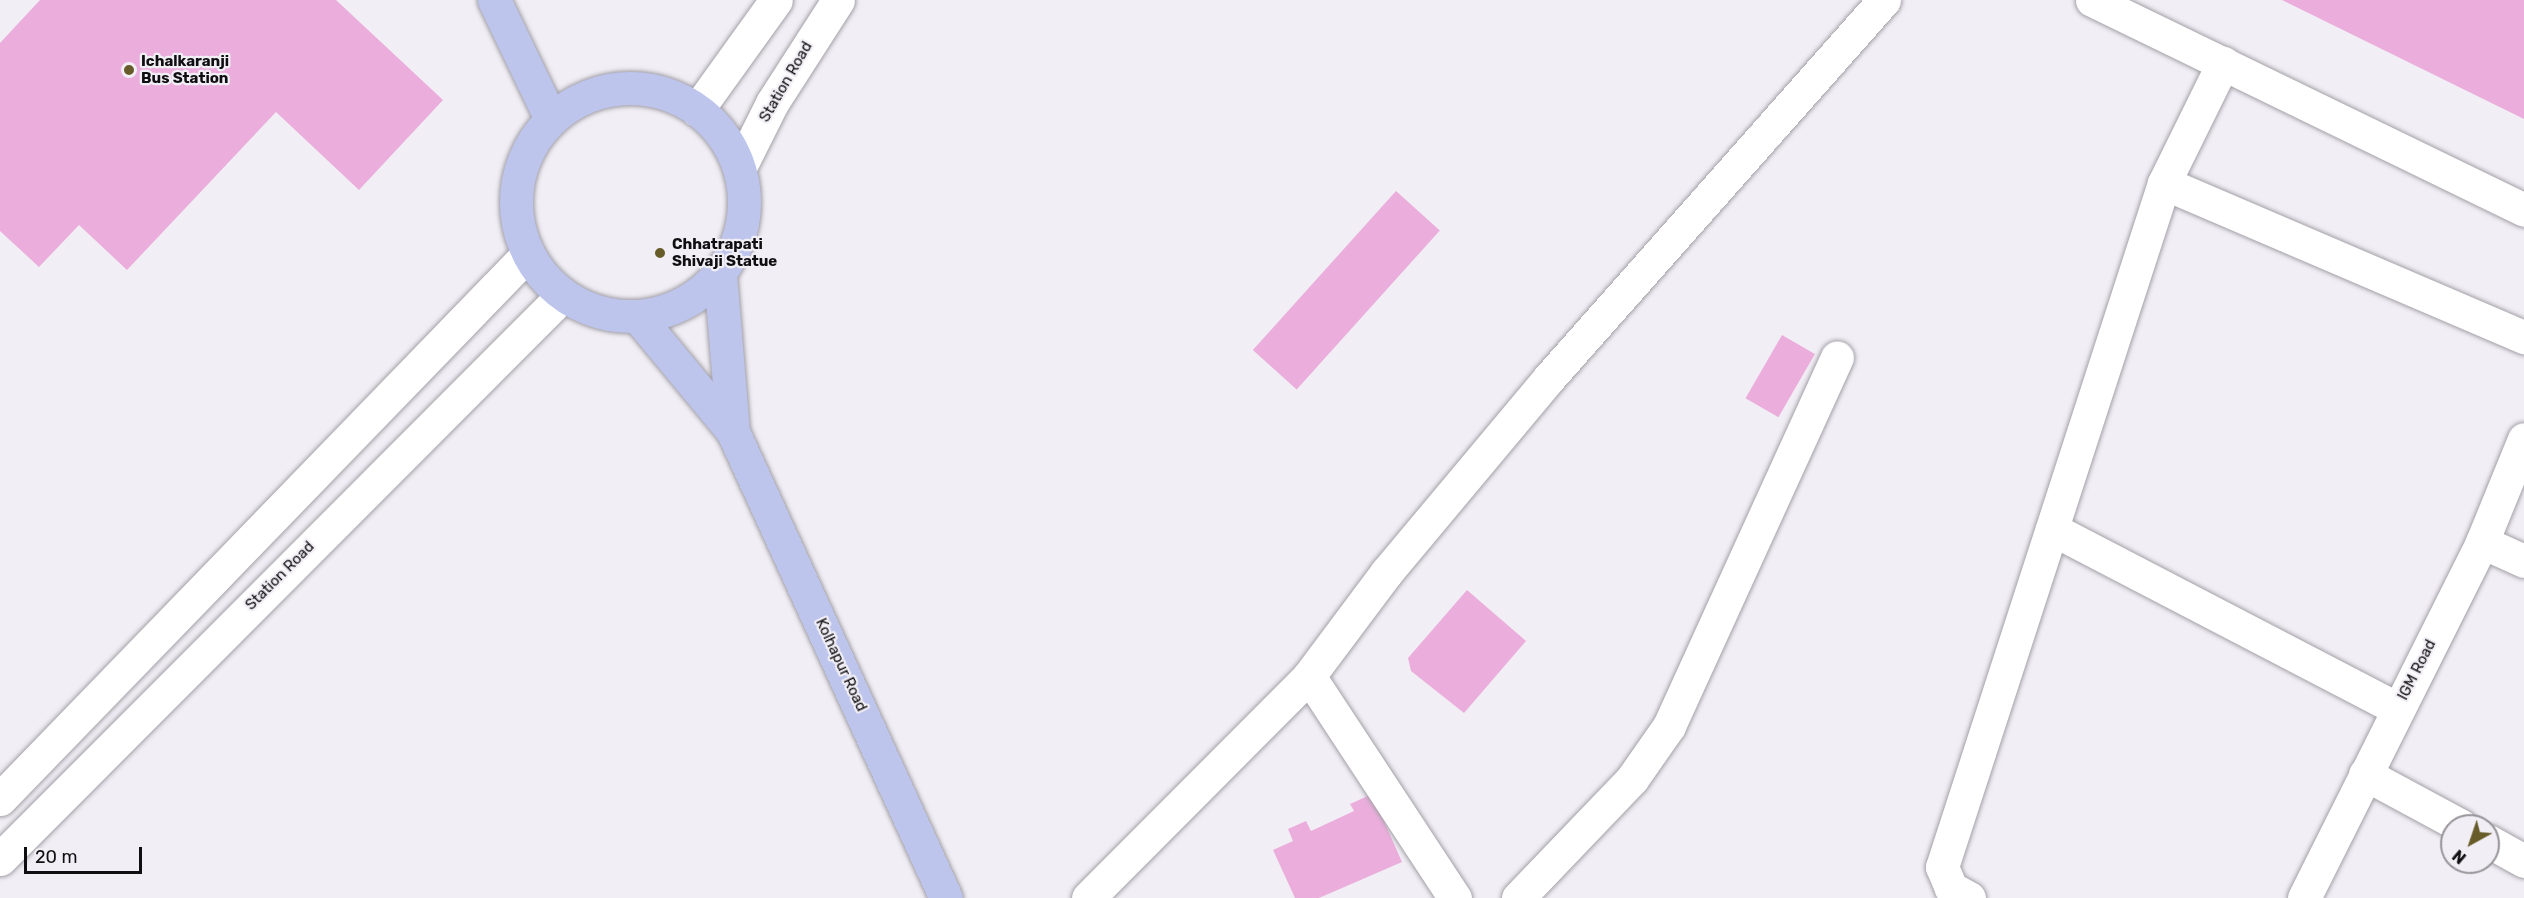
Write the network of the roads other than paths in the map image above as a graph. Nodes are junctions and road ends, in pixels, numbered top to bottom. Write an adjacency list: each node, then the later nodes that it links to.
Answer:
1 (494, 0): 8 (main road)
2 (776, 0): 7 (street)
3 (838, 0): 9 (street, Station Road)
4 (1884, 0): 23 (street)
5 (2092, 0): 6 (street)
6 (2223, 63): 10 (street); 11 (street)
7 (697, 110): 8 (main road); 9 (main road)
8 (551, 119): 12 (main road)
9 (740, 166): 13 (main road)
10 (2164, 183): 16 (street); 20 (street)
11 (2524, 210)
12 (528, 254): 14 (main road); 26 (street)
13 (720, 274): 15 (main road); 18 (main road, Kolhapur Road)
14 (562, 296): 15 (main road); 29 (street, Station Road)
15 (638, 317): 18 (main road, Kolhapur Road)
16 (2524, 337)
17 (1837, 358): 34 (street)
18 (733, 432): 31 (main road, Kolhapur Road)
19 (2524, 439): 21 (street, IGM Road)
20 (2052, 529): 24 (street); 35 (street)
21 (2482, 542): 22 (street); 24 (street, IGM Road)
22 (2524, 561)
23 (1309, 676): 32 (street); 33 (street)
24 (2398, 709): 25 (street, IGM Road)
25 (2365, 774): 27 (street); 36 (street, IGM Road)
26 (0, 799)
27 (2440, 815)
28 (2500, 848): 30 (street)
29 (0, 859)
30 (2524, 861)
31 (946, 898)
32 (1088, 898)
33 (1455, 898)
34 (1518, 898)
35 (1969, 898)
36 (2304, 898)

